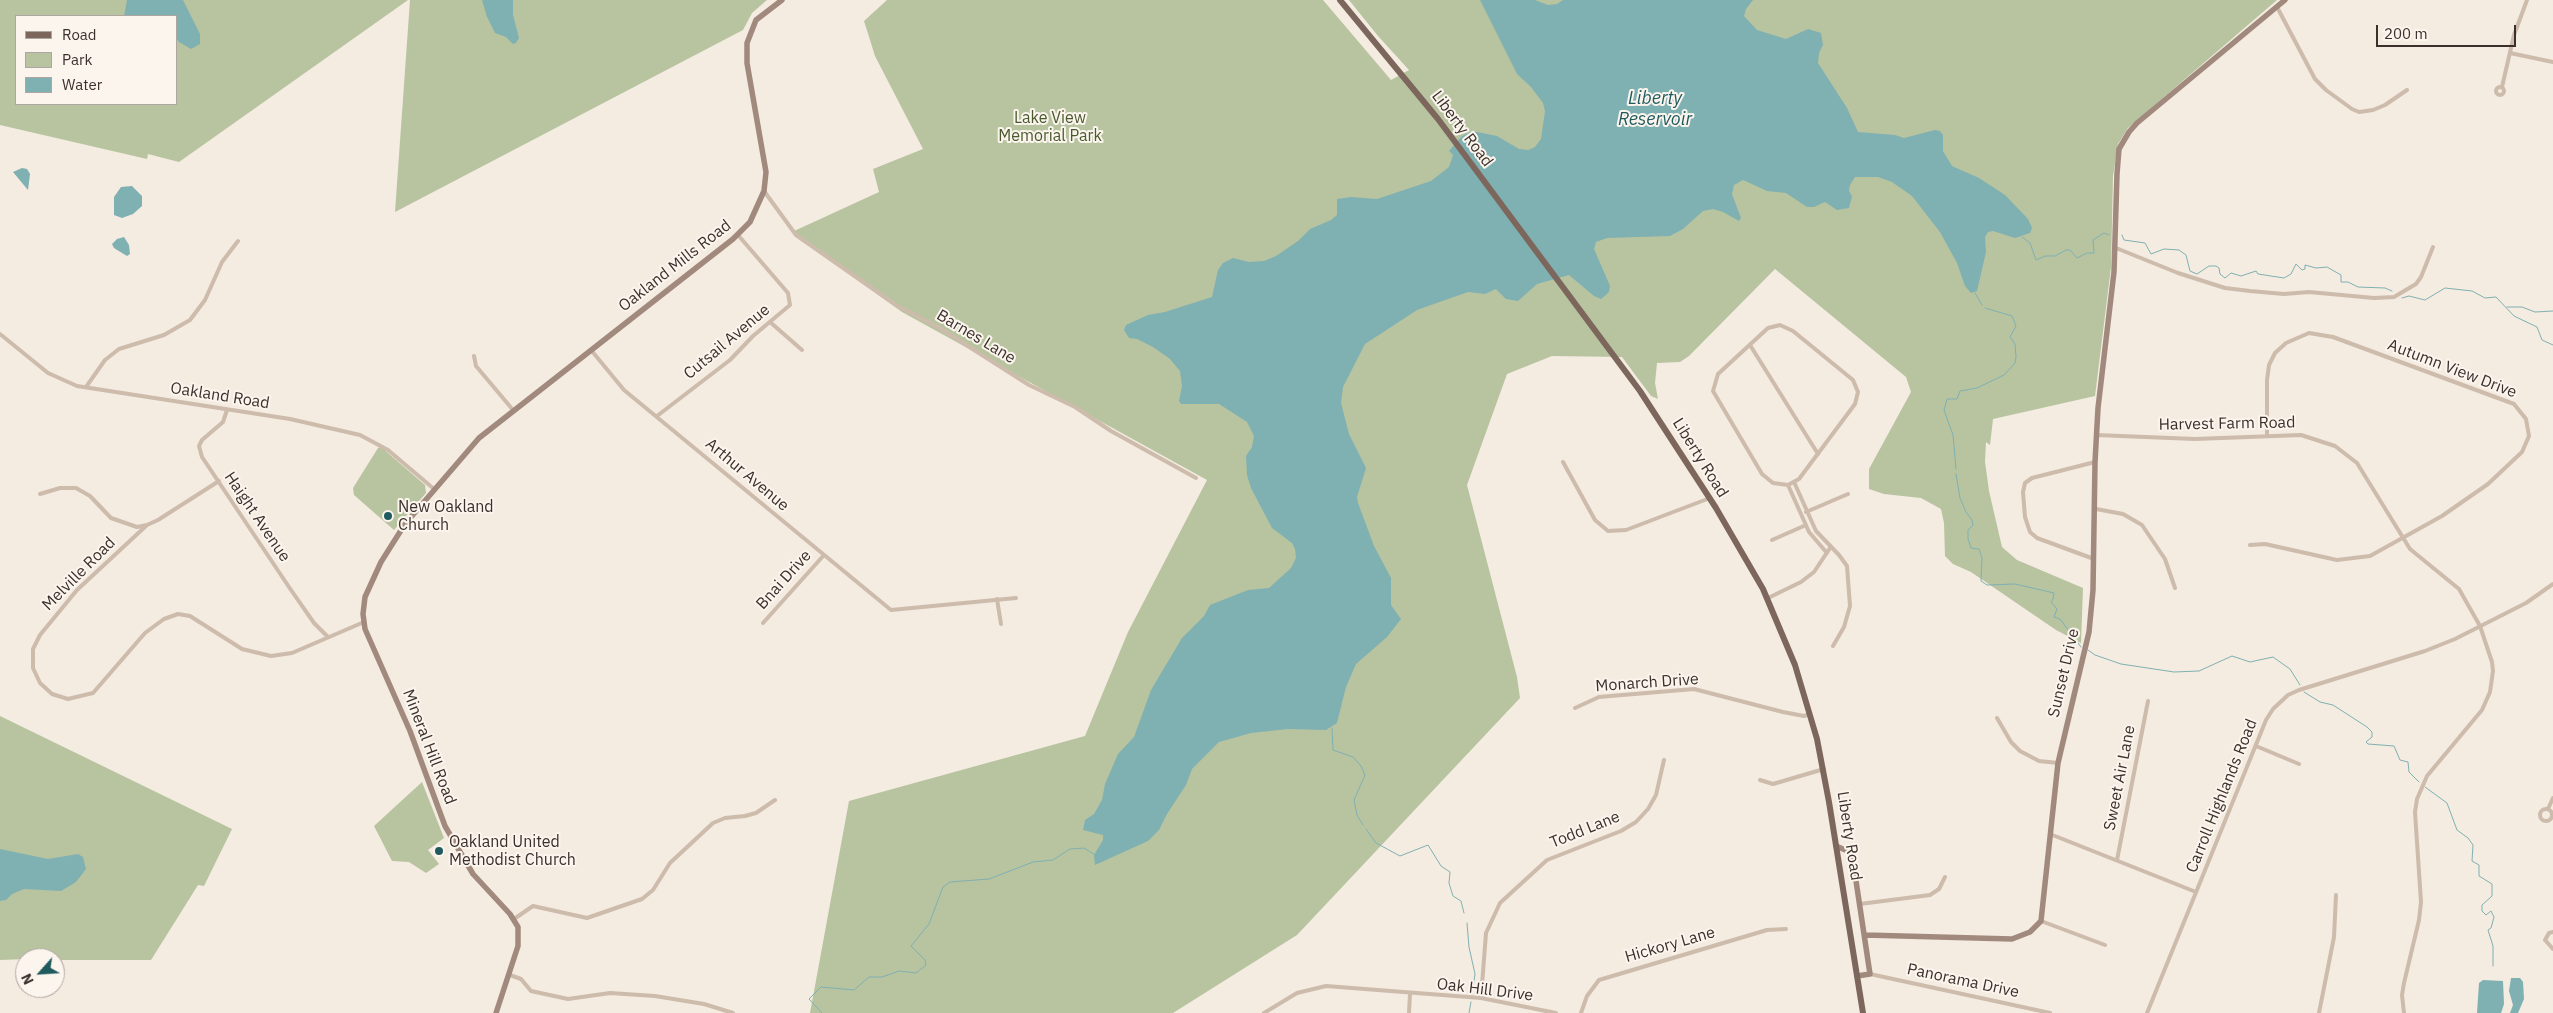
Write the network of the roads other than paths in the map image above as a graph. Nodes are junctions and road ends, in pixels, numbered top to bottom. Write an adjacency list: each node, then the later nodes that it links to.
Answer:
1 (782, 0): 10 (street, Oakland Mills Road)
2 (1340, 0): 37 (main road, Liberty Road)
3 (2285, 0): 5 (street, Sunset Drive)
4 (2527, 0): 6 (street)
5 (2277, 7): 9 (street); 14 (street, Sunset Drive)
6 (2510, 53): 7 (street); 8 (street)
7 (2553, 62)
8 (2502, 87)
9 (2408, 90)
10 (764, 191): 11 (street, Oakland Mills Road); 30 (street, Barnes Lane)
11 (738, 235): 15 (street, Cutsail Avenue); 18 (street, Oakland Mills Road)
12 (238, 242): 21 (street)
13 (2433, 247): 14 (street)
14 (2116, 248): 25 (street, Sunset Drive)
15 (770, 322): 19 (street); 24 (street, Cutsail Avenue)
16 (0, 334): 21 (street, Oakland Road)
17 (1750, 345): 27 (street); 27 (street); 33 (street)
18 (591, 350): 23 (street, Oakland Mills Road); 24 (street, Arthur Avenue)
19 (802, 350)
20 (474, 356): 23 (street)
21 (86, 388): 22 (street, Oakland Road)
22 (227, 410): 31 (street, Haight Avenue); 34 (street, Oakland Road)
23 (513, 410): 34 (street, Oakland Mills Road)
24 (656, 416): 49 (street, Arthur Avenue)
25 (2096, 435): 26 (street, Harvest Farm Road); 29 (street, Sunset Drive)
26 (2267, 436): 44 (street, Harvest Farm Road); 44 (street, Autumn View Drive)
27 (1818, 454): 32 (street)
28 (1563, 462): 37 (street)
29 (2095, 462): 38 (street, Sunset Drive); 50 (street)
30 (1196, 478)
31 (219, 481): 41 (street, Melville Road); 60 (street, Haight Avenue)
32 (1794, 482): 33 (street); 39 (street)
33 (1788, 485): 40 (street)
34 (434, 489): 56 (street, Mineral Hill Road)
35 (40, 494): 41 (street)
36 (1848, 494): 39 (street)
37 (1710, 498): 54 (main road, Liberty Road)
38 (2096, 509): 50 (street, Sunset Drive); 52 (street)
39 (1807, 512): 40 (street); 43 (street)
40 (1802, 514): 42 (street)
41 (147, 525): 60 (street, Melville Road)
42 (1806, 525): 43 (street); 45 (street); 48 (street)
43 (1813, 526): 47 (street)
44 (2404, 539): 46 (street, Autumn View Drive); 59 (street, Harvest Farm Road)
45 (1772, 540)
46 (2250, 545)
47 (1830, 548): 48 (street); 61 (street)
48 (1827, 553): 54 (street)
49 (824, 555): 55 (street, Arthur Avenue); 57 (street, Bnai Drive)
50 (2094, 559): 68 (street, Sunset Drive)
51 (2553, 584): 59 (street, Carroll Highlands Road)
52 (2175, 588)
53 (1016, 598): 55 (street)
54 (1768, 598): 64 (main road, Liberty Road)
55 (997, 599): 58 (street)
56 (364, 622): 60 (street, Melville Road); 82 (street, Mineral Hill Road)
57 (762, 622)
58 (1001, 624)
59 (2480, 626): 66 (street, Carroll Highlands Road); 104 (street, Harvest Farm Road)
60 (328, 637)
61 (1833, 646)
62 (2148, 701): 77 (street, Sweet Air Lane)
63 (1575, 708): 64 (street, Monarch Drive)
64 (1810, 714): 70 (main road, Liberty Road)
65 (1997, 718): 68 (street)
66 (2256, 746): 69 (street); 79 (street, Carroll Highlands Road)
67 (1664, 760): 93 (street, Todd Lane)
68 (2058, 763): 75 (street, Sunset Drive)
69 (2299, 764)
70 (1824, 769): 71 (street); 76 (main road, Liberty Road)
71 (1760, 780)
72 (2553, 798): 74 (street)
73 (775, 800): 82 (street)
74 (2548, 809)
75 (2050, 834): 77 (street); 83 (street, Sunset Drive)
76 (1836, 846): 81 (street); 91 (main road, Liberty Road)
77 (2117, 860): 79 (street)
78 (1944, 877): 81 (street)
79 (2196, 892): 102 (street, Carroll Highlands Road)
80 (2336, 894): 103 (street)
81 (1860, 904): 86 (street)
82 (514, 919): 90 (street)
83 (2041, 921): 86 (street); 87 (street)
84 (1786, 930): 99 (street, Hickory Lane)
85 (2553, 932): 88 (street)
86 (1865, 935): 89 (street)
87 (2104, 945)
88 (2553, 946)
89 (1870, 974): 91 (street); 101 (street, Panorama Drive)
90 (510, 975): 94 (street); 95 (street)
91 (1857, 976): 100 (main road, Liberty Road)
92 (1410, 994): 93 (street, Oak Hill Drive); 96 (street, Oak Hill Drive); 97 (street)
93 (1481, 998): 98 (street, Oak Hill Drive)
94 (496, 1013)
95 (733, 1013)
96 (1264, 1013)
97 (1409, 1013)
98 (1556, 1013)
99 (1581, 1013)
100 (1863, 1013)
101 (2050, 1013)
102 (2148, 1013)
103 (2320, 1013)
104 (2404, 1013)

